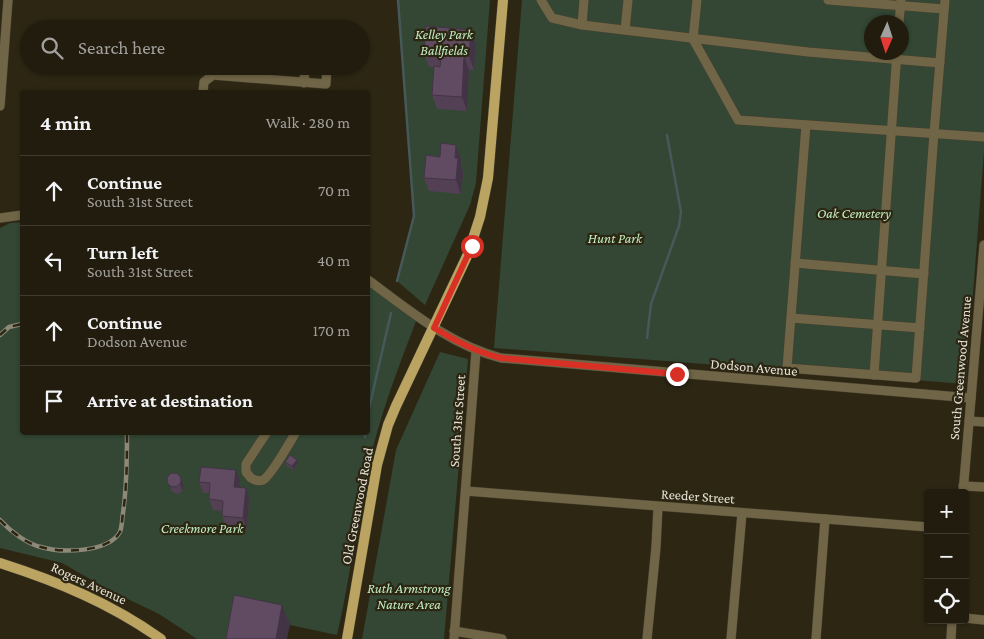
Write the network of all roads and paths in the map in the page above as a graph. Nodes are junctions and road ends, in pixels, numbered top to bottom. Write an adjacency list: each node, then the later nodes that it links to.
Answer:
1 (8, 0): 10 (street)
2 (503, 0): 40 (main road)
3 (541, 0): 11 (street)
4 (584, 0): 11 (street)
5 (628, 0): 12 (street)
6 (697, 0): 13 (street)
7 (828, 0): 8 (street)
8 (901, 3): 9 (street)
9 (945, 4): 18 (street)
10 (4, 15): 14 (street)
11 (582, 25): 12 (street)
12 (625, 30): 13 (street)
13 (693, 39): 15 (street); 26 (street)
14 (2, 45): 25 (street)
15 (864, 55)
16 (909, 58): 18 (street)
17 (897, 60): 27 (street)
18 (940, 62): 28 (street)
19 (213, 75): 24 (street)
20 (213, 75): 23 (street)
21 (304, 75): 23 (street)
22 (326, 75): 23 (street)
23 (304, 83)
24 (203, 90)
25 (0, 106)
26 (806, 125): 27 (street); 33 (street)
27 (892, 131): 28 (street); 34 (street)
28 (934, 134): 29 (street); 35 (street)
29 (984, 137)
30 (20, 215): 31 (street)
31 (0, 218)
32 (984, 245): 37 (street, South Greenwood Avenue)
33 (796, 263): 34 (street); 38 (street)
34 (881, 270): 35 (street); 39 (street)
35 (924, 274): 41 (street)
36 (370, 281): 40 (street)
37 (982, 290): 43 (street, South Greenwood Avenue)
38 (791, 318): 39 (street); 44 (street)
39 (877, 325): 41 (street); 44 (street)
40 (434, 328): 42 (street); 63 (main road, Old Greenwood Road)
41 (920, 328): 44 (street)
42 (476, 351): 45 (street, Dodson Avenue); 52 (street, South 31st Street)
43 (979, 358): 45 (street, South Greenwood Avenue)
44 (874, 374)
45 (971, 398): 46 (street, South Greenwood Avenue)
46 (969, 421): 47 (street); 51 (street, South Greenwood Avenue)
47 (984, 422)
48 (265, 435): 49 (street)
49 (294, 435)
50 (984, 487): 51 (street)
51 (963, 489)
52 (466, 491): 53 (street, Reeder Street); 61 (street, South 31st Street)
53 (658, 506): 54 (street, Reeder Street); 65 (street)
54 (742, 513): 55 (street, Reeder Street); 66 (street)
55 (825, 519): 56 (street, Reeder Street); 67 (street)
56 (924, 526)
57 (0, 562): 62 (main road, Rogers Avenue)
58 (969, 618): 59 (street)
59 (984, 620)
60 (952, 624): 68 (street)
61 (454, 635): 64 (street)
62 (161, 639)
63 (347, 639)
64 (502, 639)
65 (647, 639)
66 (731, 639)
67 (816, 639)
68 (951, 639)

